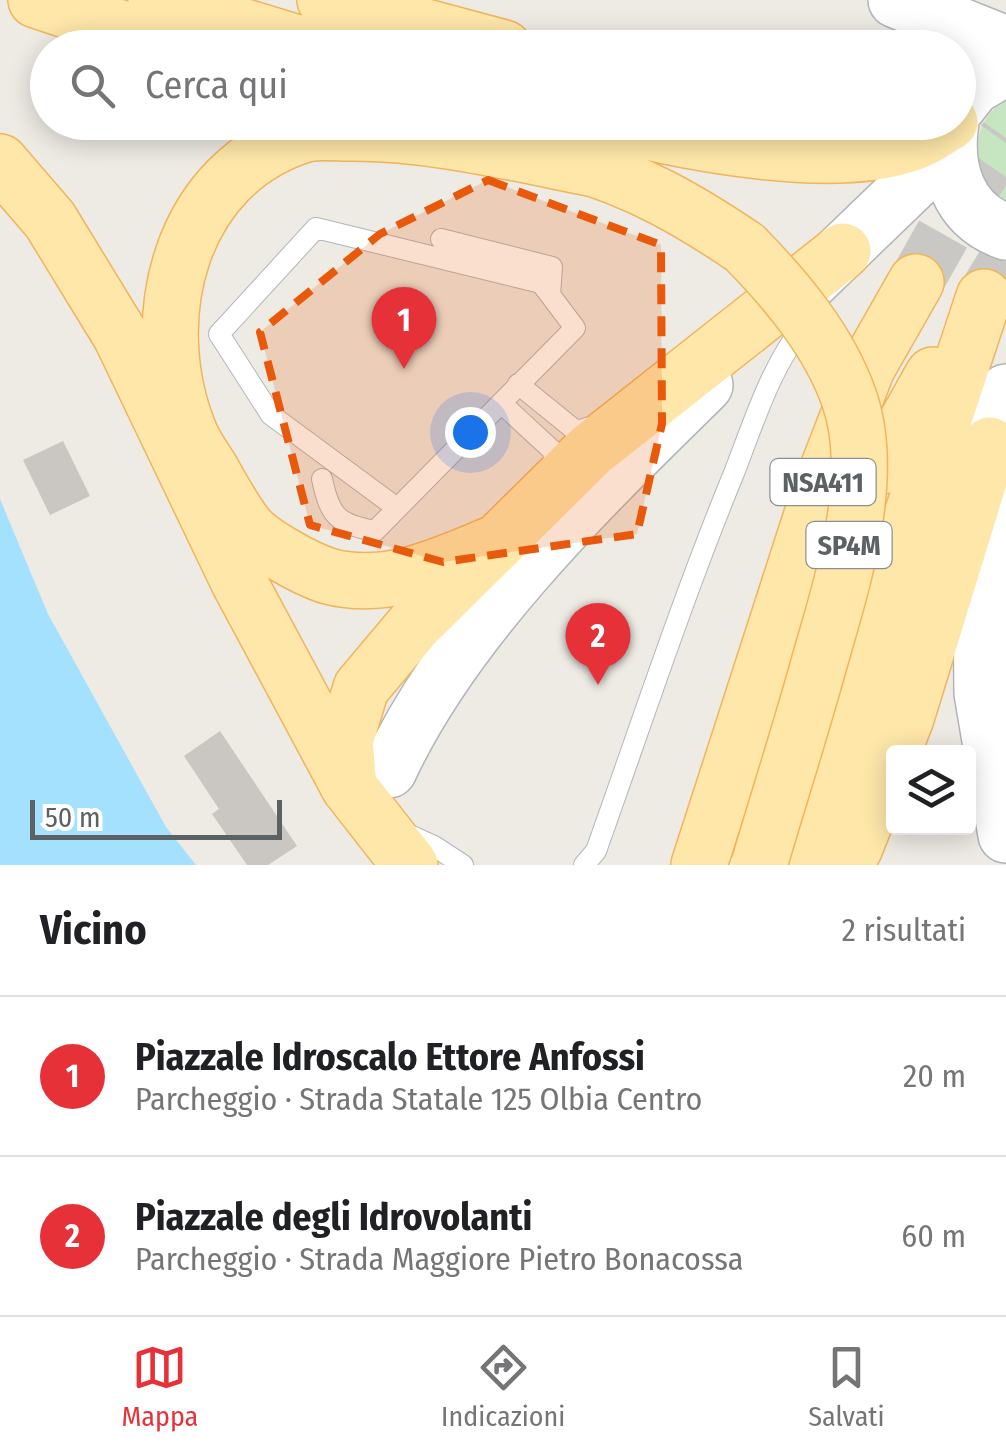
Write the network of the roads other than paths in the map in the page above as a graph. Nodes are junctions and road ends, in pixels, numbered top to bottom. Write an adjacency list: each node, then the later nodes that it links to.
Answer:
1 (36, 0): 6 (main road)
2 (156, 0): 7 (main road)
3 (324, 0): 8 (main road)
4 (877, 0): 9 (street)
5 (896, 0): 10 (street)
6 (126, 30)
7 (255, 30)
8 (436, 30)
9 (908, 30)
10 (971, 30)
11 (976, 32): 12 (street)
12 (1006, 44)
13 (1006, 67): 14 (street)
14 (976, 84)
15 (293, 140): 39 (main road)
16 (503, 140): 21 (main road)
17 (558, 140): 21 (main road, SP4M)
18 (920, 140): 21 (main road)
19 (940, 140): 26 (street)
20 (952, 140): 23 (street)
21 (606, 147): 46 (main road, SP4M, bridge)
22 (0, 162): 40 (main road)
23 (971, 213)
24 (911, 215): 26 (lane)
25 (441, 239): 28 (lane)
26 (843, 265): 33 (main road); 40 (street)
27 (916, 282): 45 (main road, NSA411)
28 (550, 295): 30 (lane); 38 (lane)
29 (818, 309): 44 (lane)
30 (518, 384): 32 (lane); 33 (lane)
31 (1006, 392): 34 (street)
32 (501, 403): 37 (lane); 38 (lane)
33 (637, 413): 37 (main road)
34 (990, 445): 41 (street); 48 (main road)
35 (882, 466): 47 (main road, NSA411)
36 (322, 479): 38 (lane)
37 (561, 479): 39 (main road)
38 (397, 508)
39 (496, 543): 40 (main road)
40 (371, 792): 42 (main road); 43 (lane)
41 (1006, 834)
42 (410, 865)
43 (463, 865)
44 (584, 865)
45 (699, 865)
46 (758, 865)
47 (815, 865)
48 (844, 865)

